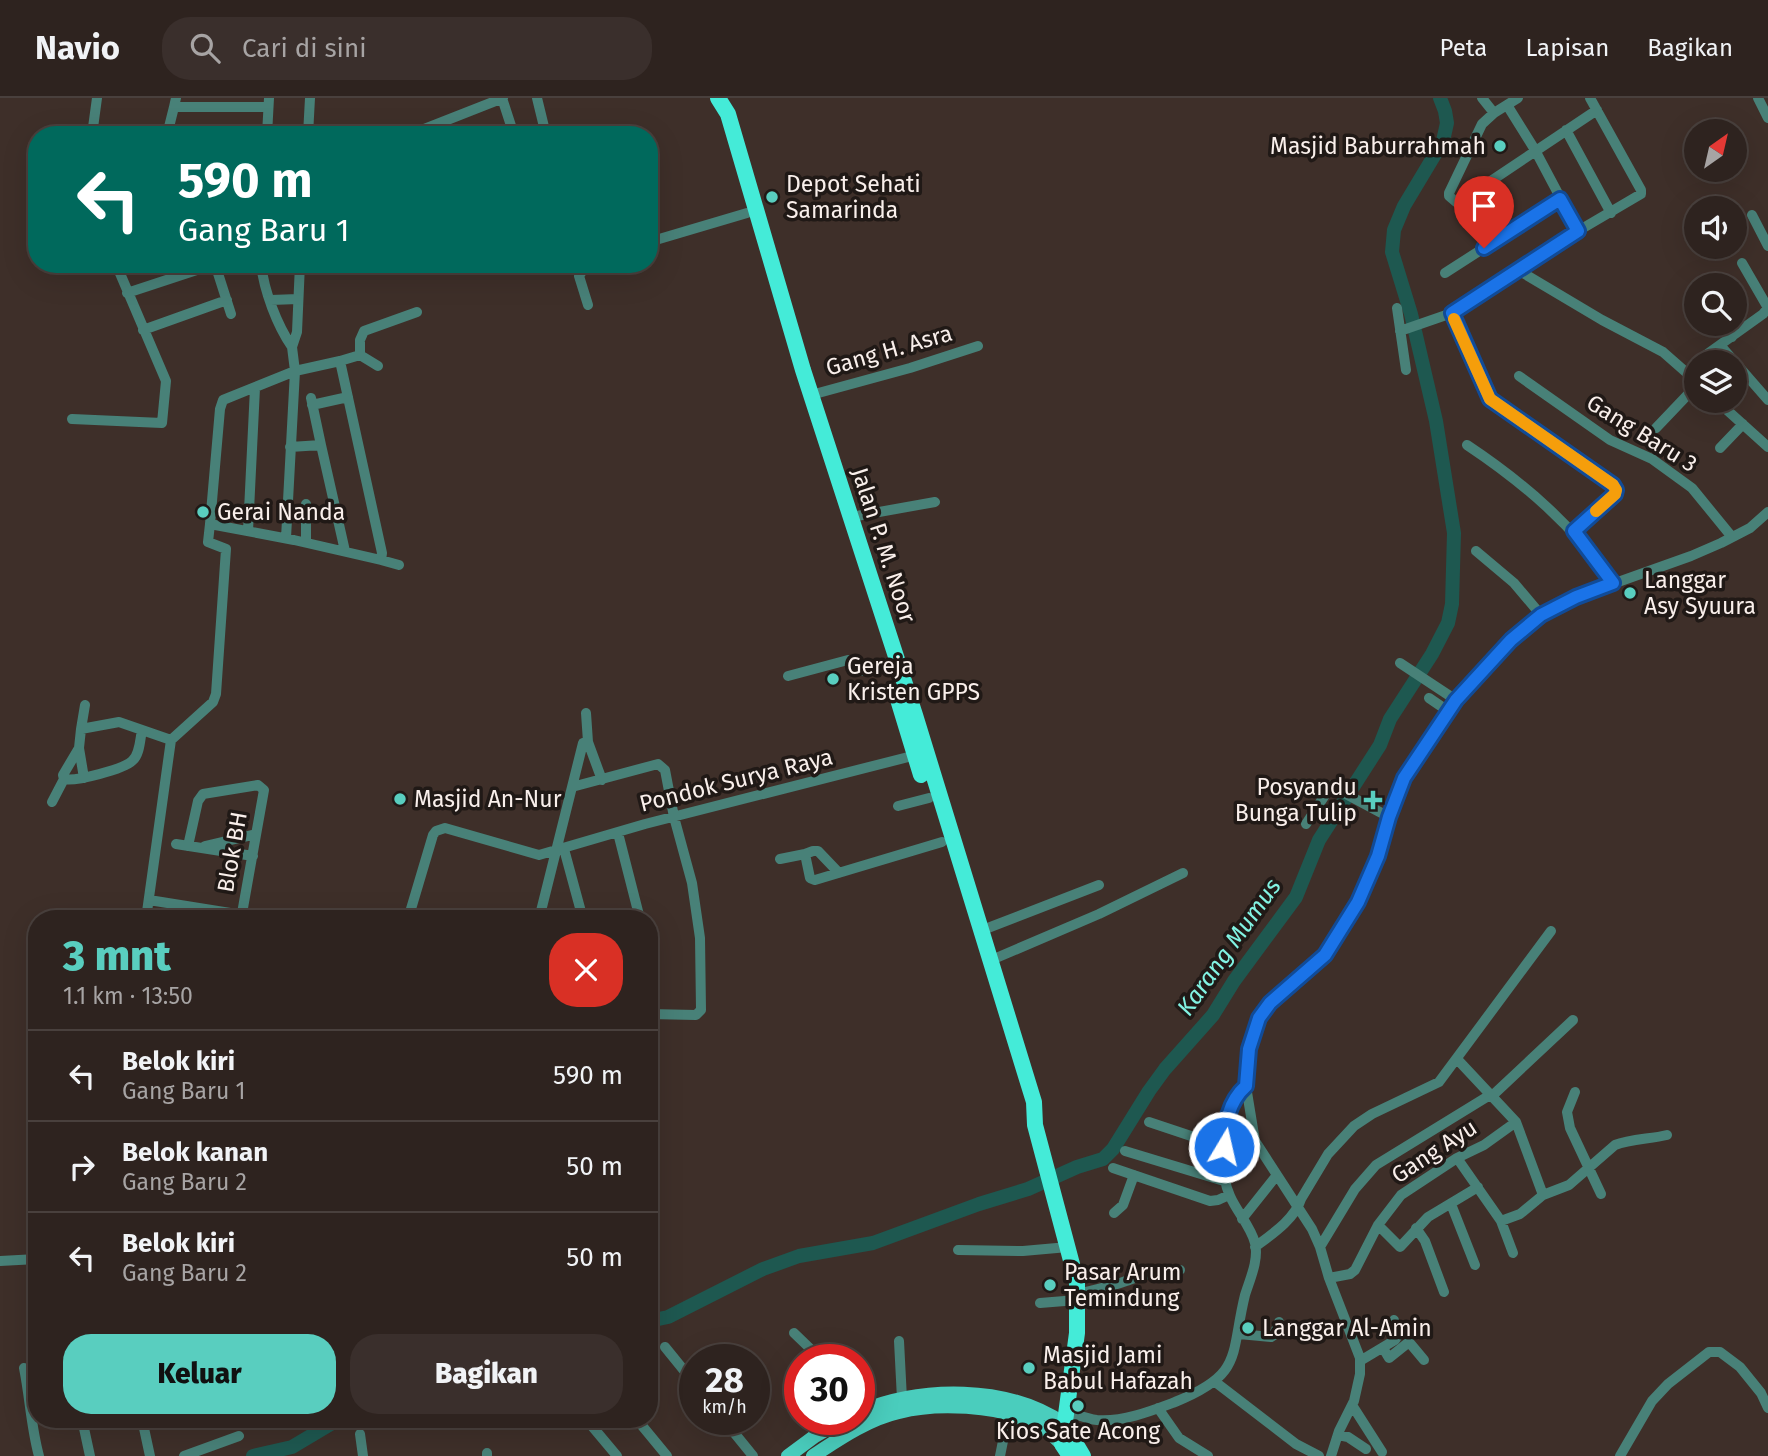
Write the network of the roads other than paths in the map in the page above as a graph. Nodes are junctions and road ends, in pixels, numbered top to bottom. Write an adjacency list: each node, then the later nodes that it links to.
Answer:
1 (97, 98): 18 (street)
2 (310, 98): 21 (street)
3 (502, 98): 22 (street); 23 (street)
4 (537, 98): 24 (street)
5 (1482, 98): 16 (street)
6 (1518, 98): 14 (street)
7 (1590, 98): 15 (street)
8 (1758, 98): 17 (street)
9 (719, 100): 28 (highway, Jalan P. M. Noor); 31 (highway, Jalan P. M. Noor)
10 (175, 103): 11 (street); 19 (street)
11 (213, 103): 12 (street)
12 (231, 103): 13 (street)
13 (269, 103): 20 (street)
14 (1507, 105): 16 (street); 26 (street)
15 (1597, 110): 25 (street); 29 (street)
16 (1494, 113): 26 (street)
17 (1768, 118)
18 (93, 126)
19 (169, 126)
20 (268, 126)
21 (308, 126)
22 (432, 126)
23 (510, 126)
24 (544, 126)
25 (1566, 130): 26 (street); 29 (street)
26 (1535, 150): 27 (street)
27 (1560, 199): 32 (street); 43 (street)
28 (747, 213): 31 (highway, Jalan P. M. Noor); 33 (street)
29 (1611, 213): 32 (street)
30 (1752, 215): 34 (street)
31 (757, 231): 68 (highway, Jalan P. M. Noor); 84 (highway, Jalan P. M. Noor)
32 (1578, 231): 36 (street)
33 (658, 239)
34 (1768, 246)
35 (1742, 263): 55 (street)
36 (1518, 270): 51 (street); 65 (street)
37 (119, 273): 44 (street)
38 (188, 273): 44 (street)
39 (218, 273): 46 (street)
40 (263, 273): 47 (street)
41 (299, 273): 45 (street)
42 (581, 273): 48 (street)
43 (1445, 273)
44 (127, 293): 53 (street)
45 (298, 299): 47 (street); 58 (street)
46 (227, 300): 52 (street); 53 (street)
47 (271, 300): 58 (street)
48 (588, 305)
49 (1397, 308): 54 (street)
50 (417, 312): 60 (street)
51 (1452, 313): 54 (street); 87 (street)
52 (231, 314)
53 (143, 330): 73 (street)
54 (1402, 331): 64 (street)
55 (1732, 337): 56 (street)
56 (1720, 345): 59 (street); 71 (street)
57 (978, 346): 68 (street, Gang H. Asra)
58 (292, 347): 63 (street)
59 (1713, 350)
60 (360, 355): 61 (street); 62 (street)
61 (340, 361): 63 (street); 69 (street)
62 (378, 366)
63 (302, 369): 67 (street); 78 (street)
64 (1406, 370)
65 (1684, 370)
66 (1519, 376): 88 (street, Gang Baru 3)
67 (256, 388): 85 (street); 86 (street)
68 (811, 395): 84 (highway, Jalan P. M. Noor)
69 (348, 397): 76 (street); 92 (street)
70 (1684, 399): 75 (street)
71 (1768, 400)
72 (1731, 413): 74 (street)
73 (72, 419)
74 (1743, 424): 79 (street); 80 (street)
75 (1656, 428)
76 (321, 445): 78 (street); 90 (street)
77 (1467, 445): 87 (street)
78 (299, 446): 89 (street)
79 (1768, 447)
80 (1720, 448)
81 (935, 502): 84 (street)
82 (306, 504): 89 (street)
83 (1768, 512): 88 (street)
84 (849, 521): 96 (highway, Jalan P. M. Noor); 109 (highway, Jalan P. M. Noor)
85 (210, 524): 86 (street); 106 (street)
86 (248, 531): 89 (street)
87 (1574, 531): 94 (street)
88 (1732, 537): 94 (street)
89 (297, 540): 90 (street)
90 (345, 551): 92 (street)
91 (1476, 551): 95 (street)
92 (381, 560): 93 (street)
93 (399, 565)
94 (1613, 583): 95 (street)
95 (1541, 615): 100 (street)
96 (887, 663): 98 (street); 109 (highway, Jalan P. M. Noor)
97 (1403, 664): 100 (street)
98 (788, 676)
99 (1429, 698): 102 (street)
100 (1456, 700): 102 (street)
101 (85, 705): 104 (street)
102 (1448, 711): 118 (street)
103 (586, 713): 107 (street)
104 (81, 729): 105 (street); 108 (street)
105 (142, 730): 106 (street); 110 (street)
106 (171, 740): 132 (street)
107 (588, 742): 112 (street); 113 (street)
108 (79, 748): 110 (street); 111 (street)
109 (920, 754): 114 (highway, Jalan P. M. Noor); 117 (street, Pondok Surya Raya); 140 (highway, Jalan P. M. Noor)
110 (84, 778): 111 (street)
111 (64, 779): 115 (street)
112 (602, 780): 113 (street); 117 (street)
113 (572, 787): 125 (street)
114 (929, 798): 116 (street); 122 (highway, Jalan P. M. Noor)
115 (52, 802)
116 (898, 806)
117 (674, 817): 120 (street, Pondok Surya Raya); 143 (street)
118 (1389, 817): 119 (street); 146 (street)
119 (1306, 824)
120 (618, 833): 125 (street, Pondok Surya Raya); 139 (street)
121 (256, 834): 124 (street); 124 (street, Blok BH); 127 (street, Blok BH)
122 (942, 842): 129 (street); 140 (highway, Jalan P. M. Noor)
123 (176, 844): 124 (street)
124 (193, 847): 127 (street)
125 (561, 850): 136 (street, Pondok Surya Raya); 137 (street); 138 (street)
126 (805, 854): 128 (street); 129 (street); 129 (street)
127 (253, 856): 135 (street, Blok BH)
128 (779, 859)
129 (839, 873)
130 (1183, 873): 142 (street)
131 (1099, 885): 140 (street)
132 (149, 900): 133 (street); 134 (street)
133 (147, 910)
134 (207, 910)
135 (243, 910)
136 (411, 910)
137 (542, 910)
138 (580, 910)
139 (638, 910)
140 (976, 930): 142 (highway, Jalan P. M. Noor); 151 (highway, Jalan P. M. Noor)
141 (1551, 931): 145 (street)
142 (989, 961): 151 (highway, Jalan P. M. Noor)
143 (658, 1014)
144 (1573, 1020): 148 (street)
145 (1457, 1059): 148 (street); 166 (street)
146 (1246, 1086): 153 (street); 159 (street)
147 (1575, 1092): 156 (street)
148 (1491, 1095): 150 (street); 174 (street)
149 (1149, 1122): 153 (street)
150 (1516, 1122): 155 (street, Gang Ayu); 164 (street)
151 (1034, 1125): 172 (highway, Jalan P. M. Noor)
152 (1667, 1135): 156 (street)
153 (1224, 1147): 160 (street)
154 (1125, 1151): 160 (street)
155 (1457, 1158): 161 (street); 170 (street, Gang Ayu)
156 (1588, 1167): 162 (street); 164 (street)
157 (1113, 1168): 158 (street)
158 (1134, 1175): 163 (street); 167 (street)
159 (1277, 1175): 166 (street); 168 (street)
160 (1224, 1181): 163 (street)
161 (1478, 1187): 165 (street); 169 (street)
162 (1601, 1194)
163 (1229, 1195): 168 (street)
164 (1543, 1195): 169 (street)
165 (1451, 1203): 171 (street); 179 (street)
166 (1298, 1207): 173 (street); 174 (street)
167 (1114, 1213)
168 (1242, 1219): 173 (street)
169 (1502, 1221): 176 (street)
170 (1378, 1224): 171 (street); 181 (street, Gang Ayu)
171 (1416, 1228): 182 (street)
172 (1068, 1247): 175 (street); 183 (highway, Jalan P. M. Noor)
173 (1255, 1247): 188 (street)
174 (1320, 1247): 181 (street)
175 (958, 1250)
176 (1513, 1253)
177 (28, 1259): 178 (street)
178 (0, 1261)
179 (1475, 1265)
180 (1180, 1270): 183 (street)
181 (1329, 1278): 194 (street)
182 (1444, 1292)
183 (1077, 1297): 184 (street); 205 (highway, Jalan P. M. Noor)
184 (1040, 1303)
185 (1394, 1320): 192 (street)
186 (1279, 1322): 188 (street)
187 (794, 1333): 190 (street)
188 (1239, 1334): 197 (street)
189 (899, 1341): 199 (street)
190 (805, 1344)
191 (665, 1347): 195 (street)
192 (1383, 1348): 193 (street); 194 (street)
193 (1424, 1360)
194 (1360, 1361): 201 (street)
195 (679, 1364)
196 (24, 1368): 198 (street)
197 (1214, 1381): 202 (street); 232 (street)
198 (28, 1388)
199 (902, 1399): 200 (main road); 205 (main road)
200 (875, 1405)
201 (1352, 1405): 214 (street); 218 (street)
202 (1158, 1408): 205 (street); 231 (street)
203 (1768, 1408): 234 (street)
204 (1019, 1417): 217 (main road); 228 (main road); 229 (street)
205 (1065, 1418): 217 (highway, Jalan P. M. Noor); 230 (highway)
206 (32, 1428): 219 (street)
207 (84, 1428): 220 (street)
208 (144, 1428): 221 (street)
209 (594, 1428): 224 (street)
210 (644, 1428): 225 (street)
211 (360, 1434): 223 (street)
212 (736, 1435): 226 (street)
213 (817, 1435): 227 (main road)
214 (1338, 1435): 216 (street); 233 (street)
215 (239, 1436): 222 (street)
216 (1366, 1449)
217 (1064, 1452)
218 (1382, 1452)
219 (39, 1456)
220 (90, 1456)
221 (150, 1456)
222 (184, 1456)
223 (363, 1456)
224 (617, 1456)
225 (667, 1456)
226 (753, 1456)
227 (788, 1456)
228 (813, 1456)
229 (1000, 1456)
230 (1083, 1456)
231 (1208, 1456)
232 (1319, 1456)
233 (1331, 1456)
234 (1620, 1456)

